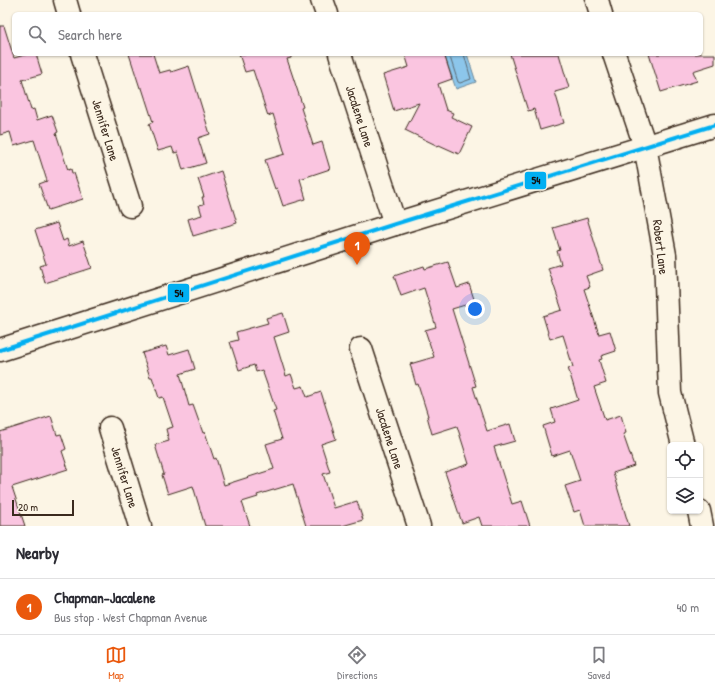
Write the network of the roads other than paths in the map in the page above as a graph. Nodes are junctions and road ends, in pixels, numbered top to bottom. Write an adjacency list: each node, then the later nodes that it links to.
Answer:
1 (65, 0): 4 (street)
2 (322, 0): 5 (street)
3 (597, 0): 6 (street)
4 (69, 12)
5 (326, 12)
6 (600, 12)
7 (83, 56): 12 (street, Jennifer Lane)
8 (341, 56): 13 (street, Jacalene Lane)
9 (615, 56): 11 (street, Robert Lane)
10 (715, 125): 11 (street)
11 (645, 146): 13 (street); 17 (street, Robert Lane)
12 (130, 206)
13 (395, 224): 15 (street)
14 (361, 349): 20 (street, Jacalene Lane)
15 (0, 350)
16 (110, 428): 19 (street, Jennifer Lane)
17 (682, 442)
18 (700, 514): 21 (street)
19 (140, 526)
20 (419, 526)
21 (702, 526)

